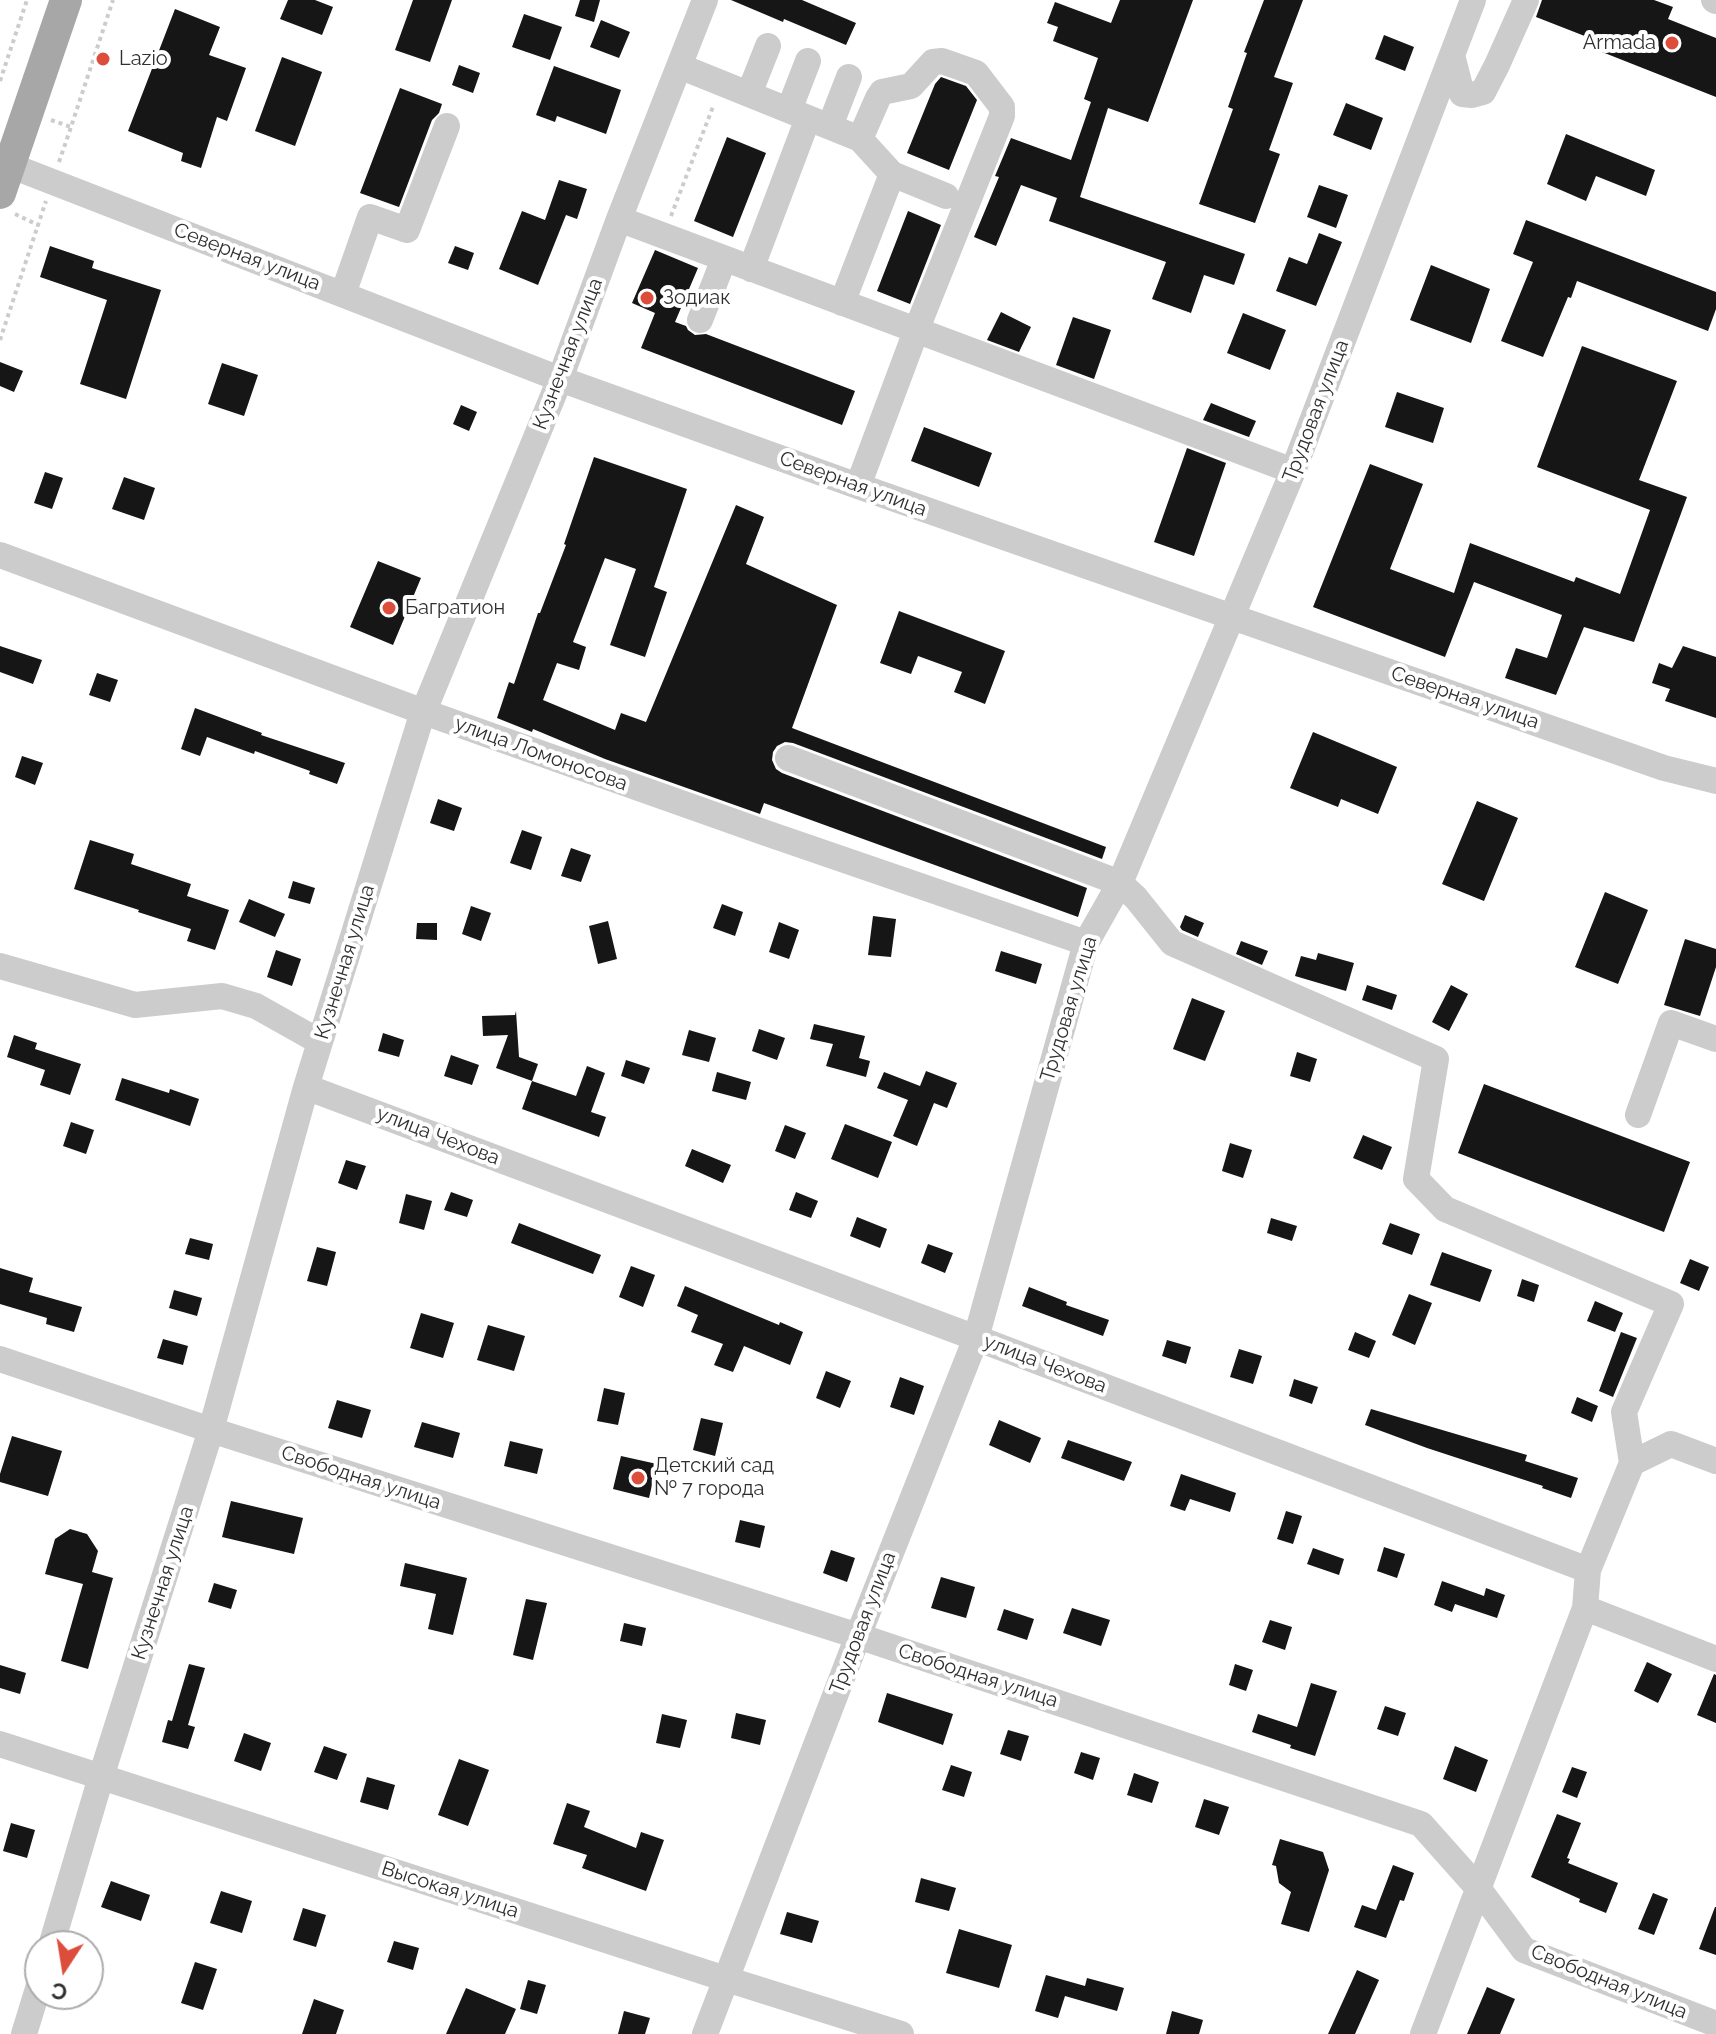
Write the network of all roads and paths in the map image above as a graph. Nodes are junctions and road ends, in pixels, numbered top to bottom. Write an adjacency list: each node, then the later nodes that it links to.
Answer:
1 (27, 0): 12 (path)
2 (66, 0): 15 (main road)
3 (113, 0): 15 (path)
4 (705, 0): 10 (street, Кузнечная улица)
5 (1473, 0): 8 (street, Трудовая улица)
6 (1526, 0): 8 (street)
7 (768, 46): 14 (street)
8 (1452, 55): 33 (street, Трудовая улица)
9 (808, 61): 16 (street)
10 (679, 66): 13 (street); 22 (street, Кузнечная улица)
11 (849, 77): 16 (street)
12 (0, 81)
13 (722, 84): 14 (street); 24 (path)
14 (749, 94): 16 (street)
15 (28, 111): 19 (main road)
16 (809, 118): 18 (street); 26 (street)
17 (447, 126): 27 (street)
18 (860, 139): 20 (street); 30 (street)
19 (3, 173): 27 (street, Северная улица)
20 (892, 174): 21 (street); 28 (street)
21 (946, 196)
22 (619, 219): 24 (street); 32 (street, Кузнечная улица)
23 (38, 225): 31 (path)
24 (663, 236): 25 (street)
25 (724, 259): 26 (street); 29 (street)
26 (751, 269): 28 (street)
27 (343, 294): 32 (street, Северная улица)
28 (842, 303): 30 (street)
29 (700, 320)
30 (916, 331): 33 (street); 34 (street)
31 (0, 340)
32 (560, 379): 34 (street, Северная улица); 37 (street, Кузнечная улица)
33 (1293, 471): 36 (street, Трудовая улица)
34 (858, 486): 36 (street, Северная улица)
35 (0, 555): 37 (street, улица Ломоносова)
36 (1232, 616): 39 (street, Северная улица); 40 (street, Трудовая улица)
37 (424, 712): 41 (street, улица Ломоносова); 44 (street, Кузнечная улица)
38 (788, 758): 40 (street)
39 (1716, 781)
40 (1120, 883): 41 (street, Трудовая улица); 51 (street)
41 (1086, 943): 47 (street, Трудовая улица)
42 (0, 966): 44 (street)
43 (1716, 1039): 46 (street)
44 (320, 1042): 45 (street, Кузнечная улица)
45 (306, 1087): 47 (street, улица Чехова); 49 (street, Кузнечная улица)
46 (1638, 1115)
47 (976, 1338): 52 (street, улица Чехова); 54 (street, Трудовая улица)
48 (0, 1359): 49 (street, Свободная улица)
49 (211, 1430): 54 (street, Свободная улица); 57 (street, Кузнечная улица)
50 (1716, 1461): 51 (street)
51 (1632, 1463): 52 (street)
52 (1588, 1570): 53 (street)
53 (1585, 1608): 55 (street); 58 (street)
54 (858, 1636): 58 (street, Свободная улица); 60 (street, Трудовая улица)
55 (1716, 1659)
56 (0, 1744): 57 (street, Высокая улица)
57 (101, 1777): 59 (street, Кузнечная улица); 60 (street, Высокая улица)
58 (1478, 1888): 62 (street, Свободная улица); 66 (street)
59 (56, 1930)
60 (726, 1979): 64 (street, Трудовая улица); 65 (street, Высокая улица)
61 (31, 2010): 63 (street)
62 (1716, 2024)
63 (24, 2034)
64 (705, 2034)
65 (901, 2034)
66 (1423, 2034)

